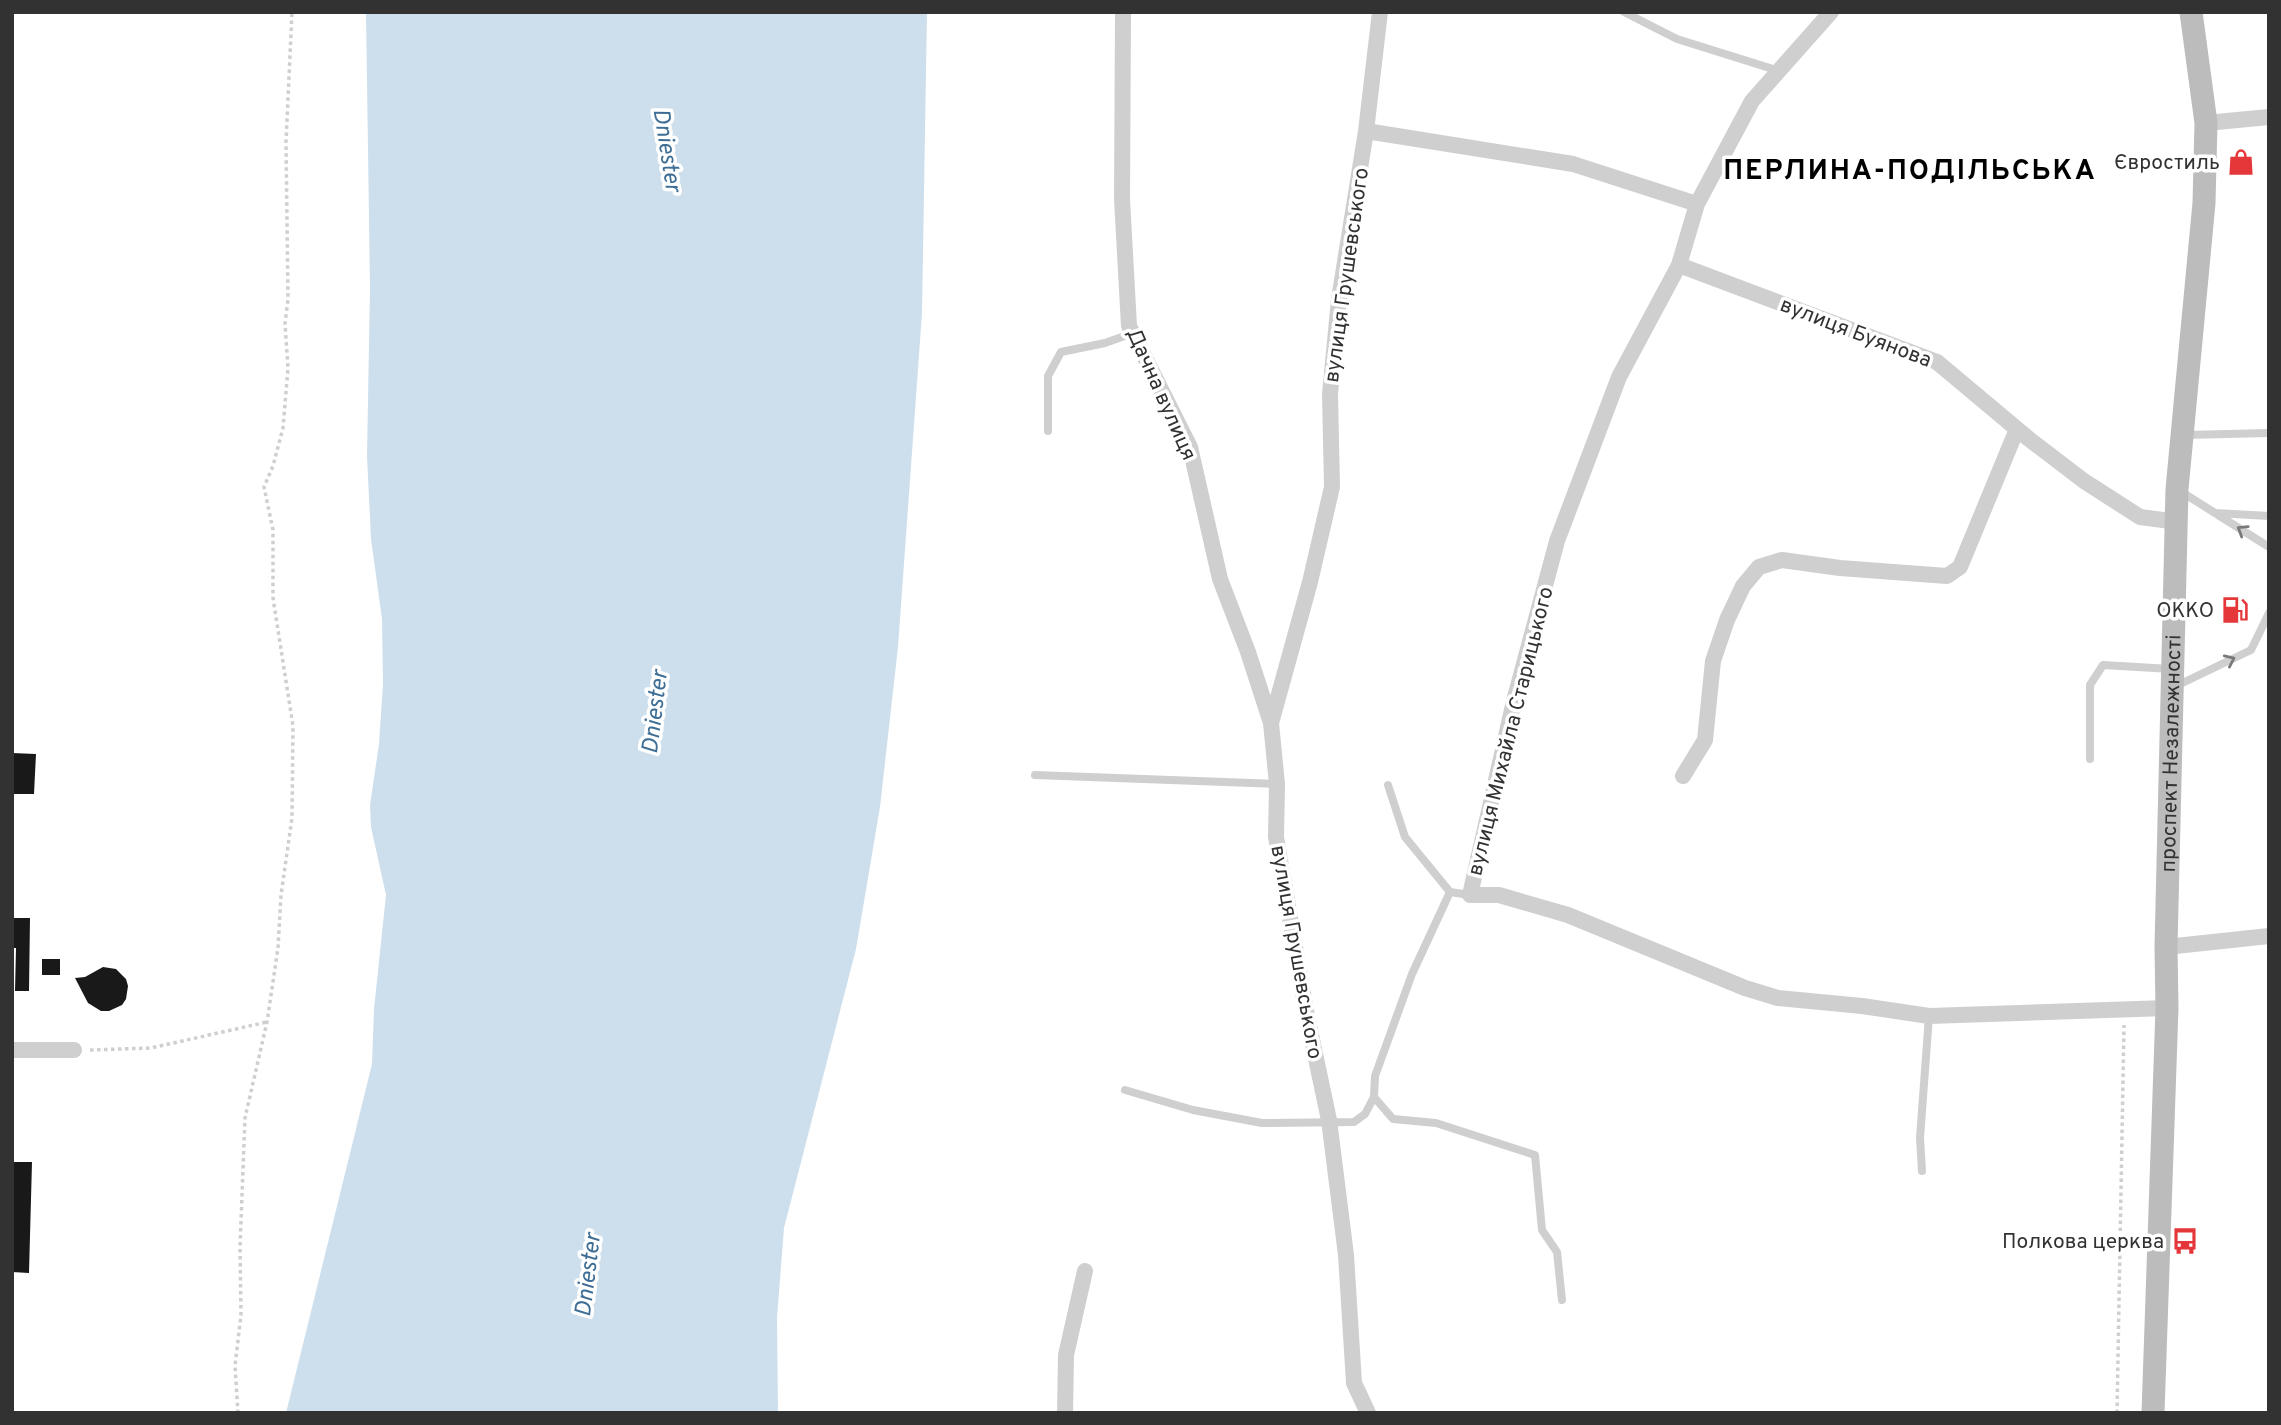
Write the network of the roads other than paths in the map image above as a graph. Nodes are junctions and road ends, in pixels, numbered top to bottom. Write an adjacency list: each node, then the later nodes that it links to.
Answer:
1 (1123, 12): 12 (street, Дачна вулиця)
2 (1380, 12): 9 (street, вулиця Грушевського)
3 (1623, 12): 6 (lane)
4 (1831, 12): 6 (street, вулиця Михайла Старицького)
5 (2191, 12): 8 (main road, проспект Незалежності)
6 (1779, 71): 10 (street, вулиця Михайла Старицького)
7 (2269, 117): 8 (street)
8 (2206, 123): 16 (main road, проспект Незалежності)
9 (1366, 131): 10 (street); 24 (street, вулиця Грушевського)
10 (1696, 204): 11 (street, вулиця Михайла Старицького)
11 (1679, 265): 13 (street, вулиця Буянова); 31 (street, вулиця Михайла Старицького)
12 (1133, 333): 14 (lane); 24 (street, Дачна вулиця)
13 (2017, 429): 20 (street, вулиця Буянова); 27 (street)
14 (1048, 431)
15 (2269, 433): 16 (lane)
16 (2182, 435): 17 (main road, проспект Незалежності)
17 (2177, 489): 18 (lane); 20 (main road, проспект Незалежності)
18 (2215, 513): 19 (lane); 21 (lane, one-way to 18)
19 (2269, 516)
20 (2178, 522): 23 (main road, проспект Незалежності)
21 (2269, 547)
22 (2269, 613): 23 (lane, one-way to 22)
23 (2171, 678): 25 (lane); 33 (main road, проспект Незалежності)
24 (1270, 723): 28 (street, вулиця Грушевського)
25 (2090, 759)
26 (1035, 775): 28 (lane)
27 (1684, 776)
28 (1277, 783): 40 (street, вулиця Грушевського)
29 (1388, 785): 30 (lane)
30 (1450, 892): 31 (lane); 39 (lane)
31 (1470, 895): 35 (street, вулиця Михайла Старицького)
32 (2269, 936): 33 (street)
33 (2166, 947): 34 (main road, проспект Незалежності)
34 (2167, 1008): 35 (street, вулиця Михайла Старицького); 46 (main road, проспект Незалежності)
35 (1929, 1016): 41 (lane)
36 (12, 1050): 37 (street)
37 (74, 1050)
38 (1125, 1090): 40 (lane)
39 (1374, 1097): 40 (lane); 43 (lane)
40 (1329, 1120): 45 (street, вулиця Грушевського)
41 (1922, 1171)
42 (1085, 1271): 44 (street)
43 (1562, 1300)
44 (1065, 1413)
45 (1368, 1413)
46 (2153, 1413)

